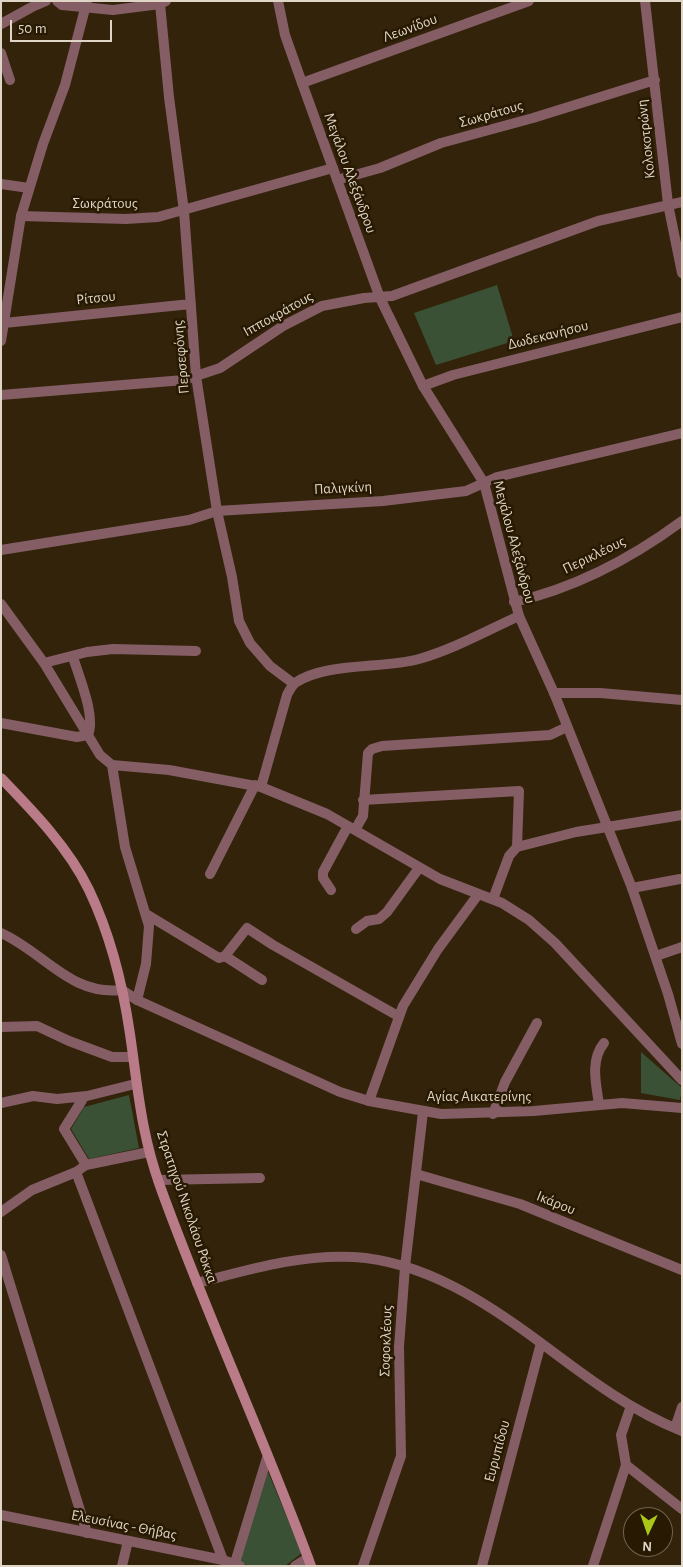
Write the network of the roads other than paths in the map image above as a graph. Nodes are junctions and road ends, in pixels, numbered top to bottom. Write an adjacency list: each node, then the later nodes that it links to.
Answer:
1 (46, 1): 8 (street)
2 (57, 1): 7 (street)
3 (278, 1): 12 (street, Μεγάλου Αλεξάνδρου)
4 (529, 1): 12 (street, Λεωνίδου)
5 (646, 1): 11 (street, Κολοκοτρώνη)
6 (163, 3): 7 (street); 19 (street, Περσεφόνης)
7 (86, 5): 16 (street)
8 (1, 24)
9 (1, 53): 10 (street)
10 (10, 80)
11 (655, 80): 14 (street, Σωκράτους); 18 (street, Κολοκοτρώνη)
12 (302, 83): 13 (street, Μεγάλου Αλεξάνδρου)
13 (333, 168): 14 (street, Μεγάλου Αλεξάνδρου); 19 (street, Σωκράτους)
14 (337, 180): 22 (street, Μεγάλου Αλεξάνδρου)
15 (1, 184): 16 (street)
16 (29, 188): 20 (street)
17 (682, 202): 18 (street, Ιπποκράτους)
18 (668, 204): 21 (street, Κολοκοτρώνη); 22 (street, Ιπποκράτους)
19 (184, 211): 20 (street, Σωκράτους); 23 (street, Περσεφόνης)
20 (21, 216): 25 (street)
21 (682, 273)
22 (380, 298): 27 (street, Ιπποκράτους); 28 (street, Μεγάλου Αλεξάνδρου)
23 (191, 304): 25 (street, Ρίτσου); 27 (street, Περσεφόνης)
24 (682, 316): 28 (street, Δωδεκανήσου)
25 (4, 323): 26 (street)
26 (1, 341)
27 (196, 376): 29 (street, Ιπποκράτους); 32 (street, Περσεφόνης)
28 (423, 386): 31 (street, Μεγάλου Αλεξάνδρου)
29 (1, 395)
30 (682, 433): 31 (street, Παλιγκίνη)
31 (484, 483): 32 (street, Παλιγκίνη); 35 (street, Μεγάλου Αλεξάνδρου)
32 (217, 511): 34 (street, Παλιγκίνη); 41 (street, Περσεφόνης)
33 (682, 521): 35 (street, Περικλέους)
34 (1, 550)
35 (514, 602): 37 (street, Μεγάλου Αλεξάνδρου)
36 (1, 604): 40 (street)
37 (518, 616): 41 (street); 42 (street, Μεγάλου Αλεξάνδρου)
38 (196, 651): 39 (street)
39 (73, 657): 40 (street); 46 (street)
40 (44, 663): 46 (street)
41 (294, 684): 49 (street)
42 (554, 693): 43 (street); 45 (street, Μεγάλου Αλεξάνδρου)
43 (681, 698)
44 (1, 723): 46 (street)
45 (567, 727): 50 (street); 52 (street, Μεγάλου Αλεξάνδρου)
46 (88, 735): 47 (street)
47 (112, 765): 49 (street); 62 (street)
48 (1, 778): 69 (main road, Στρατηγού Νικολάου Ρόκκα)
49 (258, 786): 53 (street); 56 (street)
50 (363, 800): 53 (street); 54 (street)
51 (682, 815): 52 (street)
52 (608, 826): 54 (street); 58 (street, Μεγάλου Αλεξάνδρου)
53 (352, 828): 55 (street); 59 (street)
54 (517, 847): 61 (street)
55 (419, 868): 60 (street); 63 (street)
56 (210, 874)
57 (680, 879): 58 (street)
58 (632, 888): 67 (street, Μεγάλου Αλεξάνδρου)
59 (331, 890)
60 (477, 896): 61 (street); 71 (street)
61 (493, 899): 77 (street)
62 (146, 914): 66 (street); 70 (street)
63 (356, 929)
64 (1, 932): 69 (street)
65 (682, 946): 67 (street)
66 (225, 956): 68 (street); 71 (street)
67 (656, 956): 75 (street, Μεγάλου Αλεξάνδρου)
68 (262, 980)
69 (122, 990): 70 (street, Αγίας Αικατερίνης); 76 (main road, Στρατηγού Νικολάου Ρόκκα)
70 (137, 1000): 80 (street, Αγίας Αικατερίνης)
71 (398, 1016): 80 (street)
72 (537, 1023): 85 (street)
73 (1, 1027): 76 (street)
74 (604, 1043): 82 (street)
75 (682, 1044)
76 (132, 1057): 78 (main road, Στρατηγού Νικολάου Ρόκκα)
77 (682, 1080)
78 (135, 1084): 79 (street); 86 (main road, Στρατηγού Νικολάου Ρόκκα)
79 (84, 1097): 81 (street); 87 (street)
80 (369, 1101): 84 (street, Αγίας Αικατερίνης)
81 (1, 1103)
82 (599, 1104): 83 (street, Αγίας Αικατερίνης); 85 (street, Αγίας Αικατερίνης)
83 (682, 1108)
84 (423, 1112): 85 (street, Αγίας Αικατερίνης); 89 (street, Σοφοκλέους)
85 (493, 1114)
86 (149, 1152): 87 (street); 91 (main road, Στρατηγού Νικολάου Ρόκκα)
87 (86, 1165): 88 (street)
88 (76, 1172): 92 (street); 107 (street)
89 (416, 1174): 94 (street, Σοφοκλέους); 95 (street, Ικάρου)
90 (260, 1178): 91 (street)
91 (158, 1180): 96 (main road, Στρατηγού Νικολάου Ρόκκα)
92 (1, 1212)
93 (1, 1255): 105 (street)
94 (405, 1268): 96 (street); 97 (street); 112 (street, Σοφοκλέους)
95 (682, 1270)
96 (197, 1283): 101 (main road, Στρατηγού Νικολάου Ρόκκα)
97 (541, 1343): 98 (street); 113 (street, Ευρυπίδου)
98 (631, 1406): 100 (street); 102 (street)
99 (682, 1407): 100 (street)
100 (678, 1429)
101 (267, 1458): 108 (main road, Στρατηγού Νικολάου Ρόκκα); 109 (street)
102 (626, 1465): 103 (street); 114 (street)
103 (682, 1509)
104 (1, 1515): 105 (street, Ελευσίνας - Θήβας)
105 (87, 1533): 106 (street, Ελευσίνας - Θήβας)
106 (128, 1541): 107 (street, Ελευσίνας - Θήβας); 110 (street)
107 (223, 1560): 109 (street, Ελευσίνας - Θήβας)
108 (310, 1562): 111 (street, Στρατηγού Νικολάου Ρόκκα)
109 (236, 1565)
110 (122, 1566)
111 (295, 1566)
112 (363, 1566)
113 (482, 1566)
114 (592, 1566)

